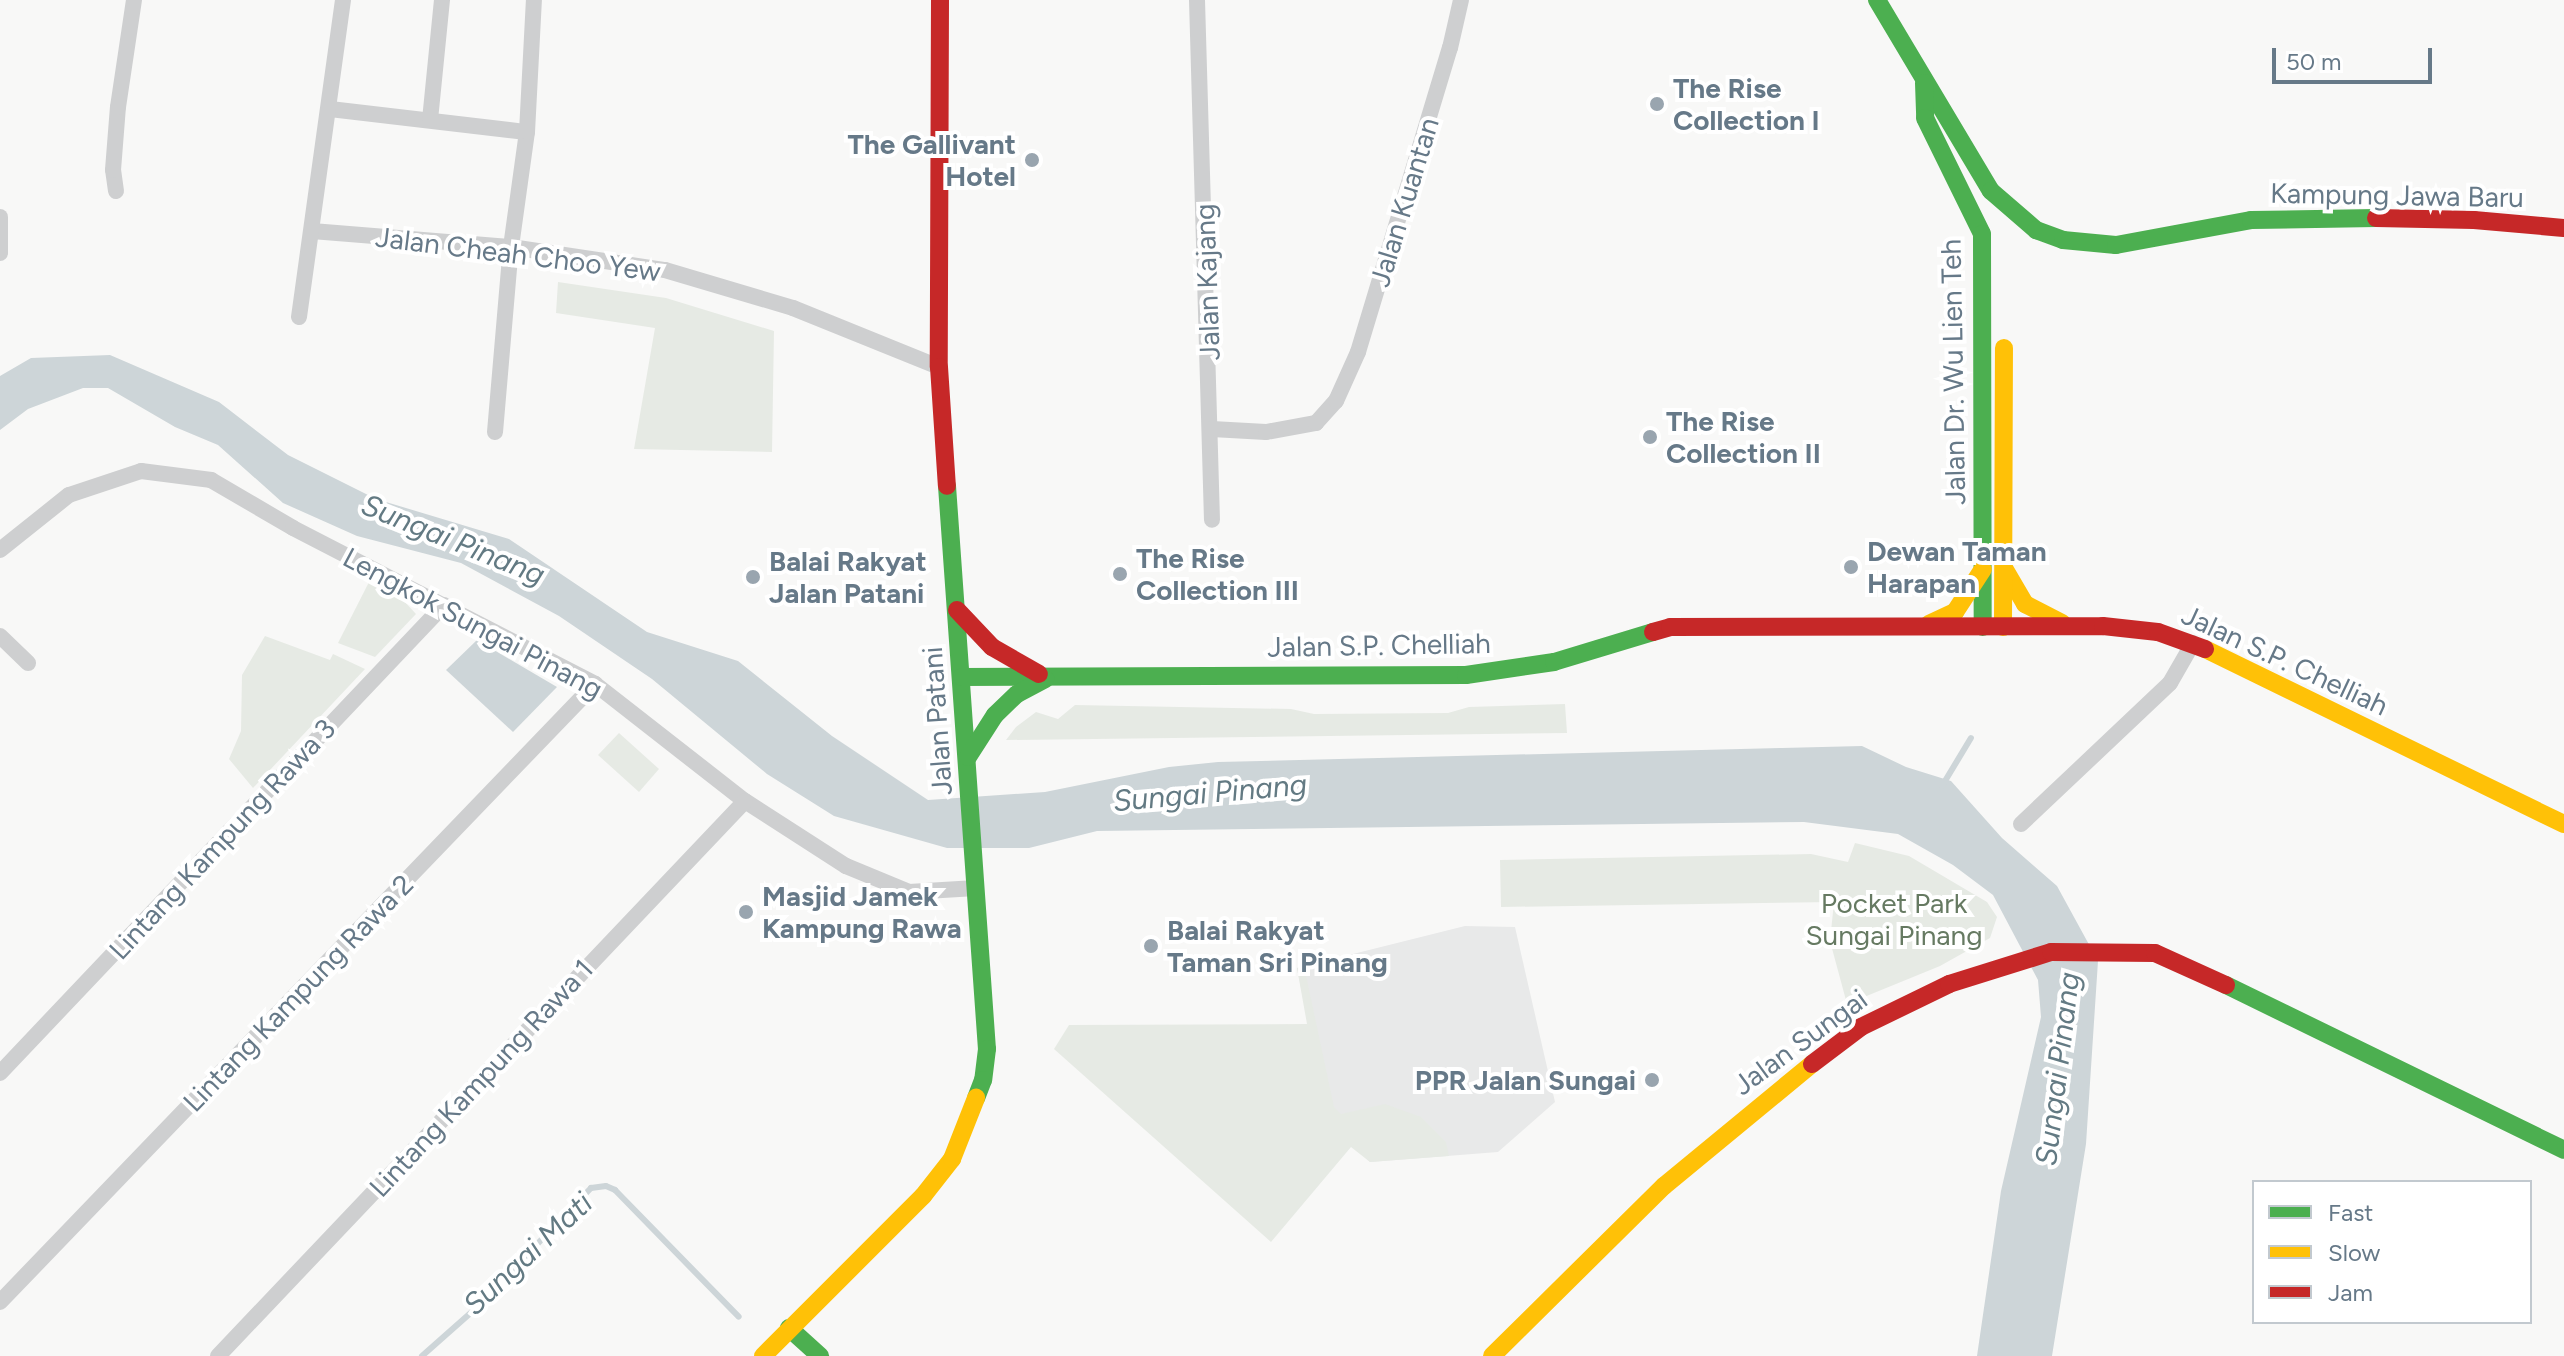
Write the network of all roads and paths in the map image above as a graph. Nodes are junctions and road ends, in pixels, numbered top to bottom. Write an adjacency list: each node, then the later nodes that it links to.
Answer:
1 (134, 0): 13 (street)
2 (343, 0): 10 (street)
3 (442, 0): 11 (street)
4 (534, 0): 12 (street)
5 (940, 0): 21 (street, Jalan Patani)
6 (1197, 0): 22 (street, Jalan Kajang)
7 (1461, 0): 22 (street, Jalan Kuantan)
8 (1877, 0): 9 (street, Kampung Jawa Baru)
9 (1924, 80): 15 (street, Kampung Jawa Baru); 26 (street, Jalan Dr. Wu Lien Teh)
10 (330, 109): 11 (street); 16 (street)
11 (430, 120): 12 (street)
12 (527, 132): 17 (street)
13 (116, 191)
14 (0, 217): 18 (street)
15 (2564, 228)
16 (312, 231): 17 (street, Jalan Cheah Choo Yew); 19 (street)
17 (511, 247): 21 (street, Jalan Cheah Choo Yew); 23 (street)
18 (0, 253)
19 (299, 317)
20 (2004, 348): 26 (street, Jalan Dr. Wu Lien Teh)
21 (939, 367): 28 (street, Jalan Patani)
22 (1212, 429): 24 (street, Jalan Kajang)
23 (495, 432)
24 (1212, 520)
25 (0, 550): 27 (street, Lengkok Sungai Pinang)
26 (1994, 567): 29 (street); 30 (street); 31 (street, Jalan Dr. Wu Lien Teh); 32 (street, Jalan Dr. Wu Lien Teh)
27 (444, 605): 38 (street, Lengkok Sungai Pinang); 44 (street, Lintang Kampung Rawa 3)
28 (957, 610): 36 (street, Jalan Patani); 37 (street)
29 (2069, 626): 32 (street, Jalan S.P. Chelliah); 34 (street, Jalan S.P. Chelliah)
30 (1924, 627): 31 (street, Jalan S.P. Chelliah); 37 (street, Jalan S.P. Chelliah)
31 (1983, 627): 32 (street, Jalan S.P. Chelliah)
32 (2003, 627)
33 (0, 636): 35 (street)
34 (2193, 643): 41 (street); 42 (street, Jalan S.P. Chelliah)
35 (28, 663)
36 (962, 677): 37 (street, Jalan S.P. Chelliah); 39 (street, Jalan Patani)
37 (1048, 678): 39 (street)
38 (595, 684): 40 (street, Lengkok Sungai Pinang); 46 (street, Lintang Kampung Rawa 2)
39 (968, 757): 43 (street, Jalan Patani)
40 (745, 801): 43 (street, Lengkok Sungai Pinang); 48 (street, Lintang Kampung Rawa 1)
41 (2021, 824)
42 (2564, 824)
43 (976, 879): 47 (street, Jalan Patani)
44 (0, 1073)
45 (2564, 1150): 51 (street, Jalan Sungai)
46 (0, 1302)
47 (789, 1328): 49 (street, Jalan Patani); 50 (street)
48 (218, 1356)
49 (763, 1356)
50 (820, 1356)
51 (1492, 1356)

